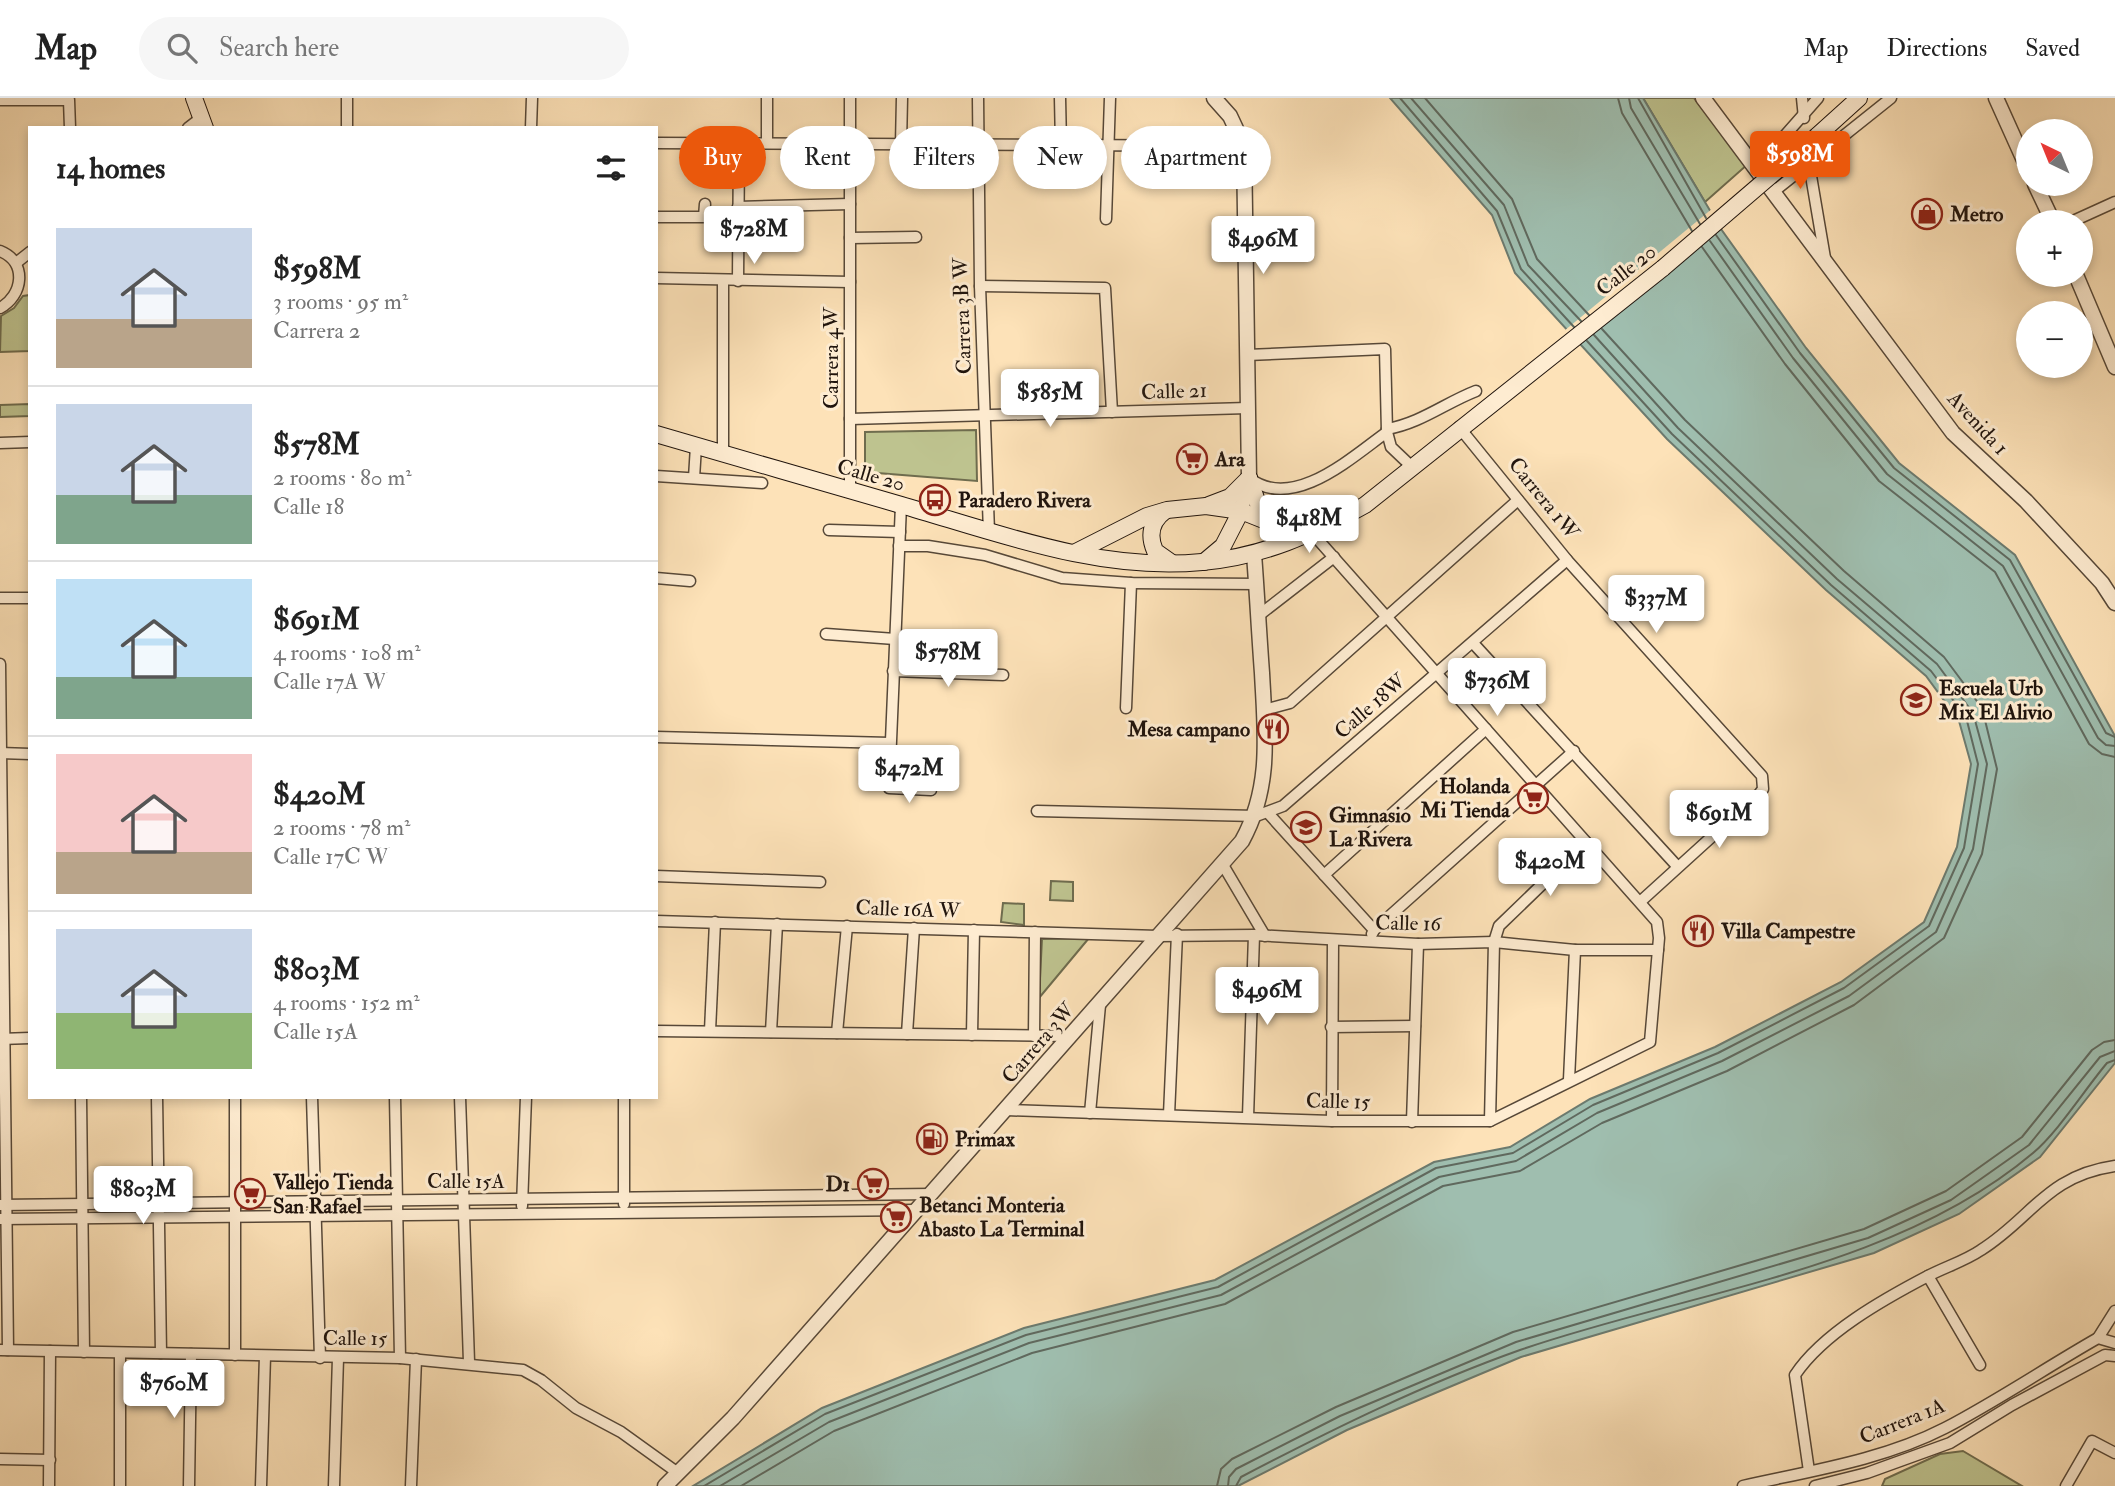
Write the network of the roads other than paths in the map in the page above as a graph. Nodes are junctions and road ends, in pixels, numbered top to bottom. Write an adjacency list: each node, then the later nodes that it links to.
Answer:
1 (194, 98): 19 (main road)
2 (347, 98): 21 (street)
3 (531, 98): 22 (street)
4 (767, 98): 32 (street)
5 (850, 98): 23 (street, Carrera 4W)
6 (902, 98): 24 (street)
7 (978, 98): 25 (street, Carrera 3B W)
8 (1060, 98): 26 (street)
9 (1110, 98): 34 (street)
10 (1214, 98): 27 (street)
11 (1703, 98): 36 (street, Avenida 1)
12 (1801, 98): 18 (street)
13 (1818, 98): 18 (street)
14 (1859, 98): 72 (main road, Calle 20, bridge)
15 (1891, 98): 37 (street)
16 (1996, 98): 29 (street)
17 (0, 100): 20 (street)
18 (1804, 118): 28 (street)
19 (198, 125)
20 (70, 126)
21 (347, 126)
22 (531, 126)
23 (850, 126)
24 (901, 126)
25 (977, 126)
26 (1060, 126)
27 (1235, 126)
28 (1781, 140): 36 (street); 38 (street)
29 (2016, 142)
30 (658, 143): 31 (street)
31 (679, 143)
32 (767, 144): 33 (street)
33 (780, 144)
34 (1108, 145): 35 (street); 50 (street)
35 (1121, 145)
36 (1750, 161): 43 (street, Avenida 1)
37 (1809, 164): 38 (street); 55 (street)
38 (1796, 173): 43 (street)
39 (738, 189): 47 (street)
40 (850, 189): 46 (street, Carrera 4W)
41 (977, 189): 62 (street, Carrera 3B W)
42 (1245, 189): 65 (street)
43 (1772, 192): 55 (street, Avenida 1)
44 (2115, 202): 48 (street)
45 (705, 204): 49 (street)
46 (850, 204): 47 (street); 52 (street, Carrera 4W)
47 (738, 207): 59 (street)
48 (2093, 212)
49 (658, 217)
50 (1106, 219)
51 (916, 237): 52 (street)
52 (850, 238): 60 (street, Carrera 4W)
53 (0, 251): 56 (street)
54 (28, 254): 56 (street)
55 (1825, 258): 108 (street, Avenida 1)
56 (16, 263): 61 (street)
57 (658, 278): 58 (street)
58 (723, 281): 59 (street); 78 (street)
59 (738, 281): 60 (street)
60 (850, 282): 71 (street, Carrera 4W)
61 (23, 283): 64 (street)
62 (980, 286): 69 (street); 70 (street, Carrera 3B W)
63 (2081, 287): 66 (street)
64 (0, 308)
65 (1247, 355): 68 (street); 73 (street)
66 (2114, 360)
67 (1476, 391): 73 (street)
68 (1248, 408): 69 (street, Calle 21); 82 (street)
69 (1112, 412): 70 (street, Calle 21)
70 (985, 415): 71 (street, Calle 21); 93 (street, Carrera 3B W)
71 (850, 419): 84 (street, Carrera 4W)
72 (1459, 427): 79 (main road, Calle 20); 85 (street, Carrera 1W)
73 (1387, 431): 79 (street); 82 (street)
74 (658, 435): 77 (main road, Calle 20)
75 (28, 442): 76 (street)
76 (0, 443)
77 (696, 446): 78 (main road, Calle 20); 81 (street)
78 (723, 454): 84 (main road, Calle 20)
79 (1412, 467): 90 (main road, Calle 20); 94 (main road, Calle 20)
80 (658, 475): 81 (street)
81 (694, 478): 83 (street)
82 (1250, 478): 87 (main road); 89 (street); 90 (main road)
83 (762, 483)
84 (850, 491): 86 (main road, Calle 20)
85 (1518, 500): 99 (street, Carrera 1W); 110 (street)
86 (901, 505): 92 (street); 93 (main road, Calle 20)
87 (1206, 506): 88 (main road); 89 (main road)
88 (1167, 510): 96 (main road); 101 (main road)
89 (1241, 512): 90 (main road); 100 (main road)
90 (1276, 525)
91 (829, 530): 92 (street)
92 (900, 532): 95 (street)
93 (989, 532): 96 (main road, Calle 20)
94 (1313, 534): 97 (main road, Calle 20); 98 (street)
95 (899, 546): 104 (street); 112 (street)
96 (1076, 552): 101 (main road, Calle 20)
97 (1254, 554): 100 (main road, Calle 20); 105 (street, Carrera 3W)
98 (1334, 557): 109 (street); 110 (street)
99 (1567, 560): 113 (street, Calle 18W); 132 (street, Carrera 1W)
100 (1202, 562): 101 (main road, Calle 20)
101 (1175, 564)
102 (658, 578): 103 (street)
103 (690, 581)
104 (1131, 583): 105 (street); 118 (street)
105 (1256, 584): 109 (street, Carrera 3W)
106 (0, 598): 107 (street)
107 (28, 598)
108 (2115, 603)
109 (1258, 616): 119 (street, Carrera 3W)
110 (1388, 618): 116 (street); 119 (street)
111 (826, 634): 112 (street)
112 (895, 639): 115 (street)
113 (1474, 643): 116 (street, Calle 18W); 123 (street)
114 (0, 664): 124 (street)
115 (893, 671): 117 (street); 122 (street)
116 (1437, 674): 120 (street); 129 (street, Calle 18W)
117 (1003, 675)
118 (1126, 708)
119 (1264, 709): 129 (street, Carrera 3W)
120 (1486, 729): 126 (street); 133 (street)
121 (658, 737): 122 (street)
122 (890, 743): 127 (street)
123 (1574, 751): 126 (street); 132 (street)
124 (1, 753): 125 (street); 166 (street)
125 (28, 754)
126 (1536, 786): 130 (street); 143 (street)
127 (931, 790)
128 (1037, 811): 129 (street)
129 (1262, 815): 131 (street, Carrera 3W); 133 (street)
130 (1586, 842): 136 (street); 150 (street)
131 (1223, 865): 146 (street, Carrera 3W); 147 (street)
132 (1677, 866): 136 (street)
133 (1324, 875): 143 (street)
134 (658, 876): 135 (street)
135 (820, 883)
136 (1641, 901): 153 (street)
137 (658, 921): 138 (street, Calle 16A W)
138 (715, 922): 139 (street, Calle 16A W); 158 (street)
139 (777, 924): 140 (street, Calle 16A W); 159 (street)
140 (847, 926): 141 (street, Calle 16A W); 160 (street)
141 (914, 929): 142 (street, Calle 16A W); 161 (street)
142 (974, 930): 144 (street, Calle 16A W); 162 (street)
143 (1374, 930): 149 (street)
144 (1035, 932): 146 (street, Calle 16A W); 163 (street)
145 (1177, 934): 146 (street, Calle 16); 147 (street, Calle 16); 178 (street)
146 (1158, 936): 154 (street, Carrera 3W)
147 (1260, 936): 148 (street, Calle 16); 179 (street)
148 (1333, 941): 149 (street, Calle 16); 156 (street)
149 (1367, 942): 151 (street, Calle 16)
150 (1494, 942): 151 (street, Calle 16); 152 (street, Calle 16); 181 (street)
151 (1418, 944): 155 (street)
152 (1575, 950): 153 (street, Calle 16); 167 (street)
153 (1658, 950): 167 (street, Calle 15)
154 (1100, 1004): 164 (street, Carrera 3W); 177 (street)
155 (1415, 1026): 156 (street); 182 (street)
156 (1331, 1027): 180 (street)
157 (658, 1031): 158 (street)
158 (710, 1031): 159 (street)
159 (771, 1032): 160 (street)
160 (837, 1033): 161 (street)
161 (907, 1034): 162 (street)
162 (972, 1035): 163 (street)
163 (1034, 1036): 164 (street)
164 (1070, 1036): 176 (street, Carrera 3W)
165 (28, 1038): 166 (street)
166 (2, 1039): 193 (street)
167 (1569, 1080): 181 (street, Calle 15)
168 (81, 1099): 192 (street)
169 (157, 1099): 191 (street)
170 (235, 1099): 190 (street)
171 (312, 1099): 189 (street)
172 (395, 1099): 187 (street)
173 (460, 1099): 186 (street)
174 (526, 1099): 188 (street)
175 (624, 1099): 185 (street)
176 (1007, 1110): 177 (street, Calle 15); 184 (street, Carrera 3W)
177 (1090, 1113): 178 (street, Calle 15)
178 (1169, 1115): 179 (street, Calle 15)
179 (1248, 1117): 180 (street, Calle 15)
180 (1332, 1121): 182 (street, Calle 15)
181 (1490, 1121): 182 (street, Calle 15)
182 (1412, 1122)
183 (2115, 1166): 204 (street)
184 (932, 1194): 185 (street, Calle 15A); 194 (street, Carrera 3W)
185 (624, 1198): 188 (street, Calle 15A); 196 (street)
186 (462, 1199): 187 (street, Calle 15A); 188 (street, Calle 15A); 195 (street)
187 (397, 1200): 189 (street, Calle 15A); 199 (street)
188 (522, 1200): 197 (street)
189 (313, 1201): 190 (street, Calle 15A); 198 (street)
190 (235, 1202): 191 (street, Calle 15A); 200 (street)
191 (159, 1203): 192 (street, Calle 15A); 202 (street)
192 (82, 1204): 193 (street, Calle 15A); 201 (street)
193 (3, 1205): 203 (street)
194 (917, 1210): 196 (street, Calle 15A); 227 (street, Carrera 3W)
195 (463, 1214): 197 (street, Calle 15A); 199 (street, Calle 15A); 221 (street)
196 (624, 1214): 197 (street, Calle 15A)
197 (522, 1215)
198 (314, 1216): 199 (street, Calle 15A); 200 (street, Calle 15A); 217 (street)
199 (397, 1216): 219 (street)
200 (234, 1217): 202 (street, Calle 15A); 214 (street)
201 (82, 1218): 202 (street, Calle 15A); 203 (street, Calle 15A); 210 (street)
202 (159, 1218): 212 (street)
203 (3, 1219): 208 (street)
204 (1928, 1276): 222 (street); 226 (street)
205 (2115, 1311): 206 (street, Carrera 1A)
206 (2098, 1338): 207 (street); 226 (street, Carrera 1A)
207 (2115, 1343)
208 (4, 1350): 209 (street, Calle 15)
209 (50, 1351): 210 (street, Calle 15); 225 (street)
210 (84, 1352): 211 (street, Calle 15)
211 (120, 1353): 212 (street, Calle 15); 230 (street)
212 (161, 1353): 213 (street, Calle 15)
213 (191, 1354): 214 (street, Calle 15); 231 (street)
214 (235, 1355): 215 (street, Calle 15)
215 (265, 1356): 217 (street, Calle 15); 232 (street)
216 (2115, 1356): 228 (street, Carrera 1A)
217 (320, 1358): 218 (street, Calle 15)
218 (338, 1358): 219 (street, Calle 15); 233 (street)
219 (400, 1358): 220 (street, Calle 15)
220 (416, 1359): 221 (street, Calle 15); 234 (street)
221 (469, 1363): 227 (street, Calle 15)
222 (1980, 1365)
223 (2115, 1453): 238 (street)
224 (0, 1459): 225 (street)
225 (50, 1460): 229 (street)
226 (1809, 1471): 236 (street, Carrera 1A)
227 (678, 1473): 235 (street, Carrera 3W)
228 (1859, 1481): 237 (street, Carrera 1A)
229 (49, 1486)
230 (120, 1486)
231 (189, 1486)
232 (261, 1486)
233 (334, 1486)
234 (411, 1486)
235 (665, 1486)
236 (1743, 1486)
237 (1815, 1486)
238 (2066, 1486)

